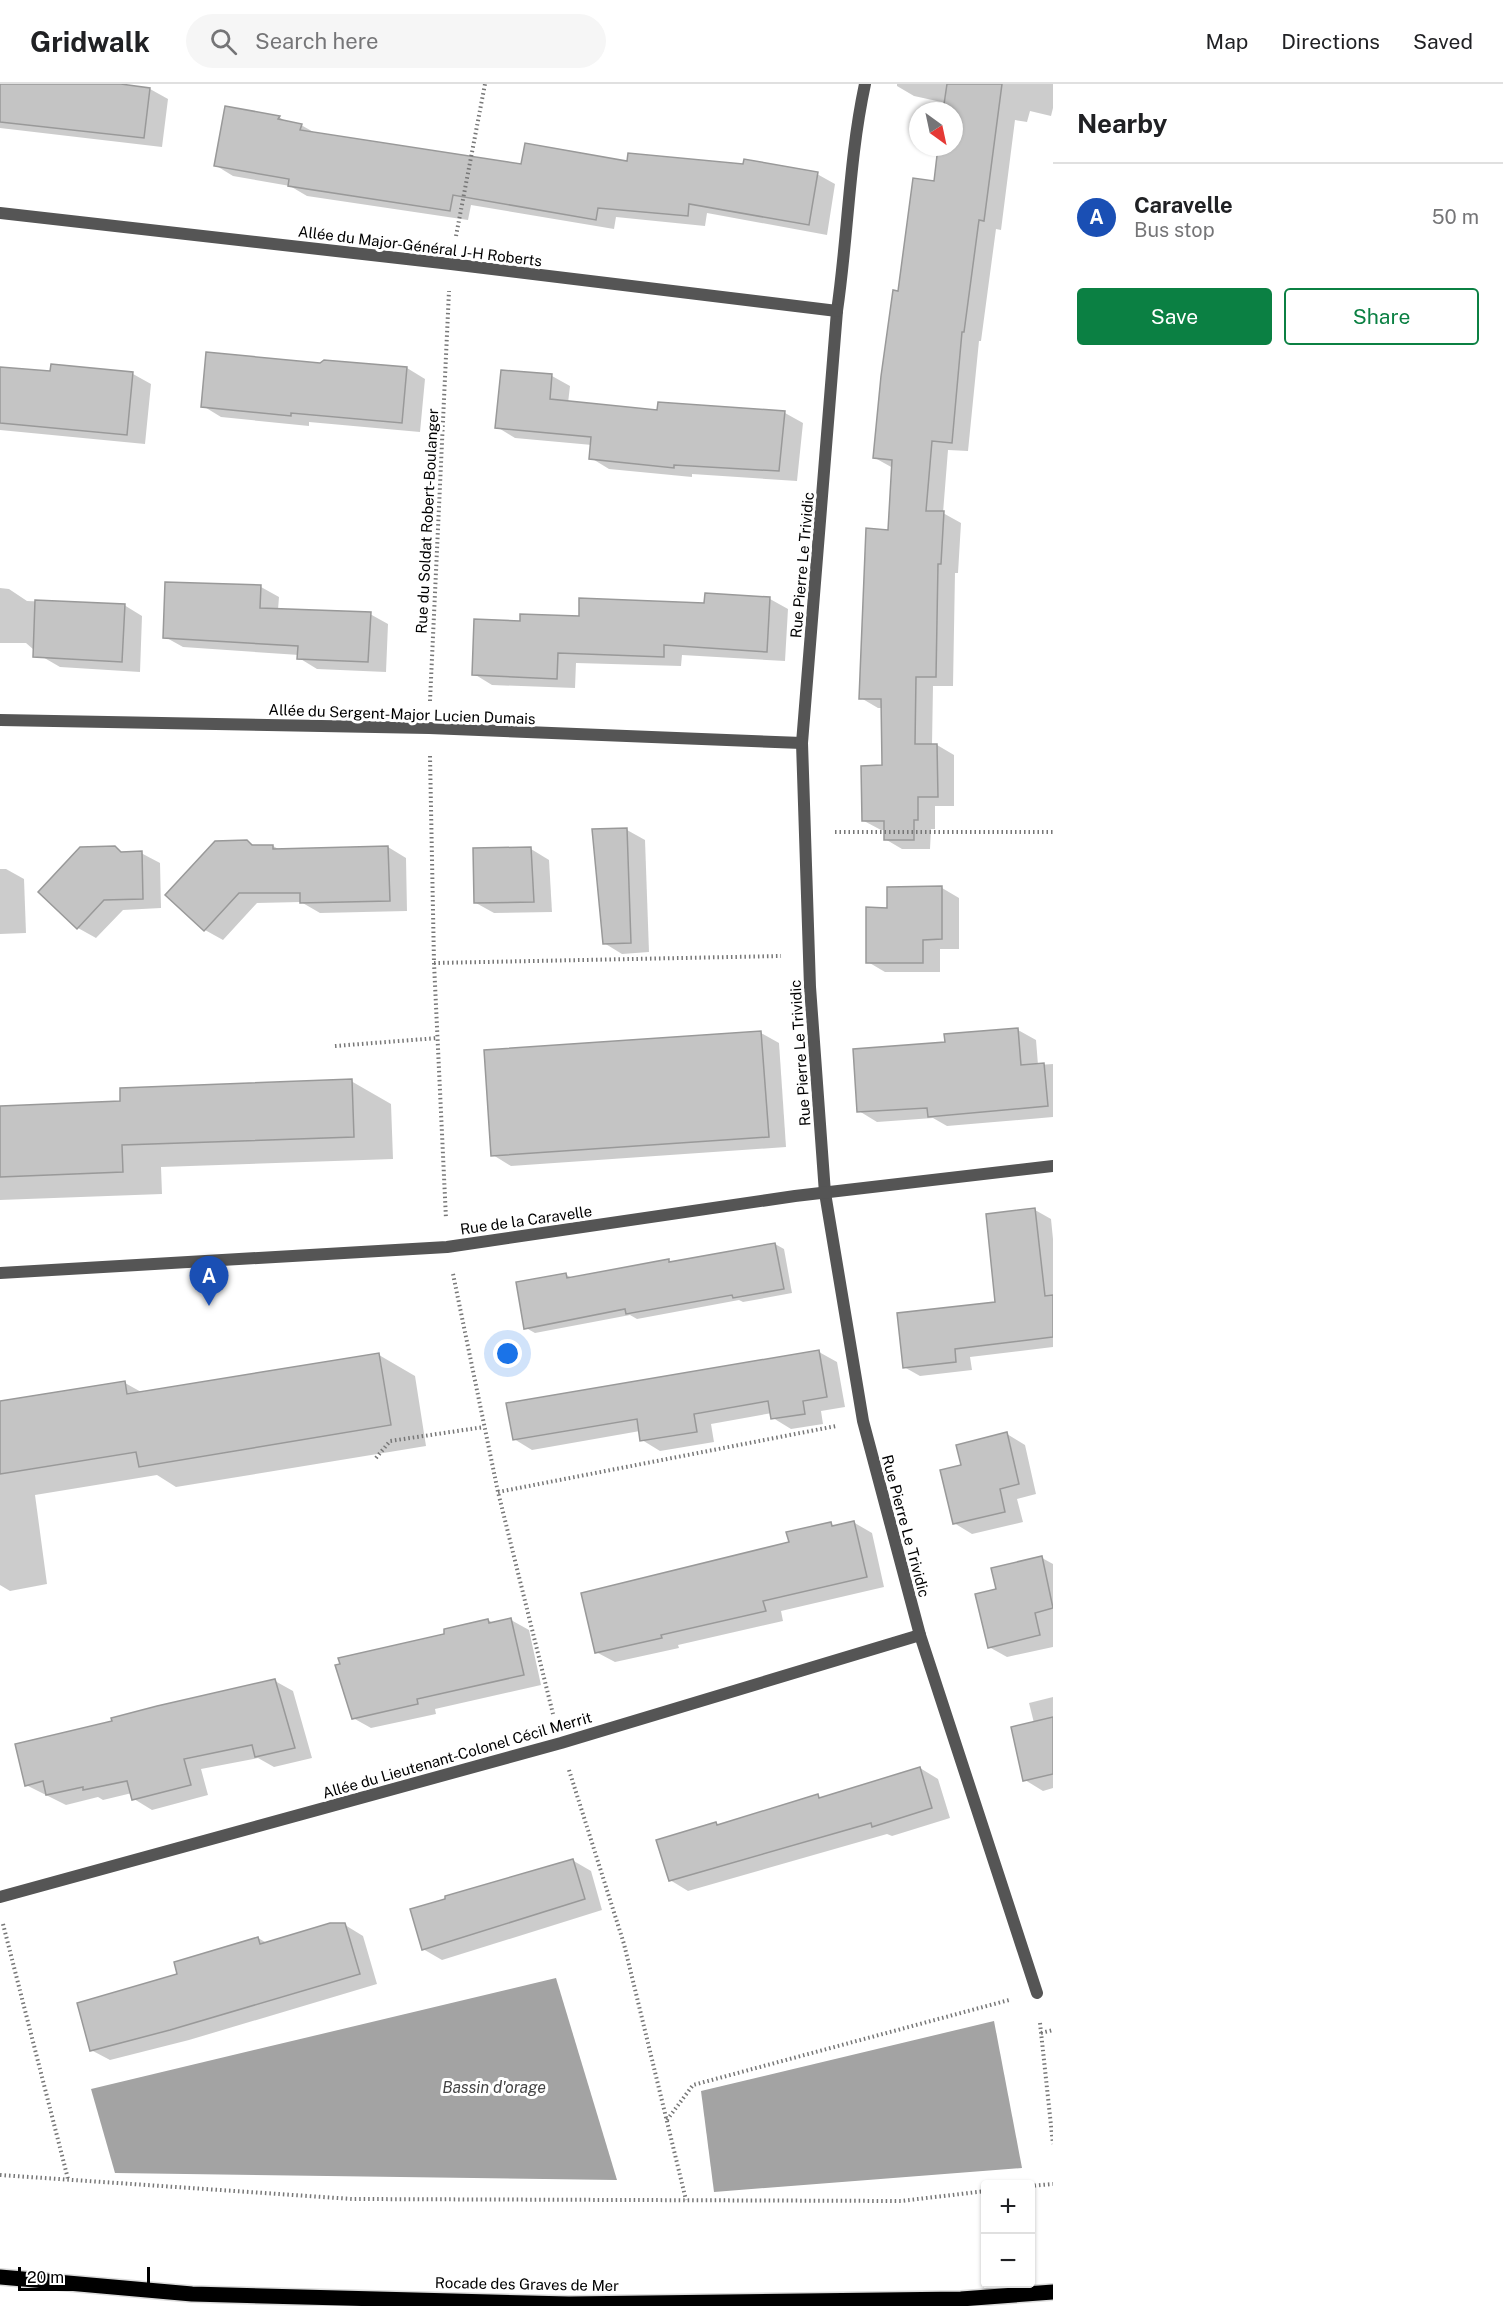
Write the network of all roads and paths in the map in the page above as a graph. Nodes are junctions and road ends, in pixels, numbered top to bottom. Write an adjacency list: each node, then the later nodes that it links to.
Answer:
1 (485, 84): 4 (path, Rue du Soldat Robert-Boulanger)
2 (865, 84): 5 (street, Rue Pierre Le Trividic)
3 (0, 213): 4 (street, Allée du Major-Général J-H Roberts)
4 (451, 264): 5 (street, Allée du Major-Général J-H Roberts); 7 (path, Rue du Soldat Robert-Boulanger)
5 (837, 311): 8 (street, Rue Pierre Le Trividic)
6 (0, 720): 7 (street, Allée du Sergent-Major Lucien Dumais)
7 (429, 728): 8 (street, Allée du Sergent-Major Lucien Dumais); 11 (path, Rue du Soldat Robert-Boulanger)
8 (802, 743): 9 (street, Rue Pierre Le Trividic)
9 (805, 832): 10 (path); 11 (street, Rue Pierre Le Trividic)
10 (1053, 832)
11 (809, 956): 15 (street, Rue Pierre Le Trividic)
12 (438, 1038): 13 (path)
13 (335, 1046)
14 (1053, 1166): 15 (street, Rue de la Caravelle)
15 (825, 1192): 16 (street, Rue de la Caravelle); 17 (street, Rue Pierre Le Trividic)
16 (0, 1273)
17 (862, 1421): 20 (path); 21 (street, Rue Pierre Le Trividic)
18 (484, 1427): 19 (path)
19 (376, 1458)
20 (498, 1492)
21 (920, 1635): 22 (street, Allée du Lieutenant-Colonel Cécil Merrit); 25 (street, Rue Pierre Le Trividic)
22 (0, 1897)
23 (3, 1924): 31 (path)
24 (624, 1944): 28 (path)
25 (1037, 1993): 27 (path); 28 (path)
26 (1053, 2030): 27 (path)
27 (1041, 2033): 29 (path)
28 (667, 2121): 35 (path)
29 (1053, 2144)
30 (0, 2175): 31 (path)
31 (68, 2179): 35 (path)
32 (1053, 2184): 33 (path)
33 (1035, 2186)
34 (981, 2192): 35 (path)
35 (686, 2200)
36 (0, 2277): 37 (main road, Rocade des Graves de Mer)
37 (1053, 2292)

